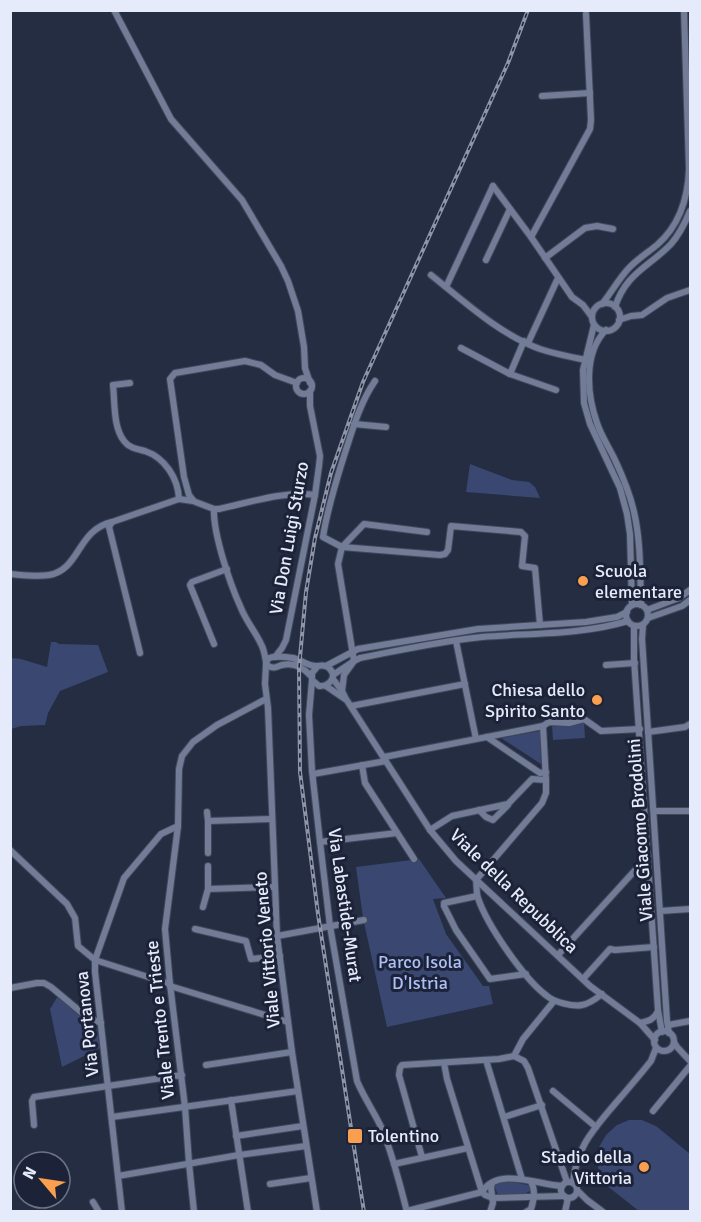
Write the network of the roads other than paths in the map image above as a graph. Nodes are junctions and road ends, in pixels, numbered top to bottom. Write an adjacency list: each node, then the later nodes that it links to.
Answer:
1 (114, 10): 27 (street, Via Don Luigi Sturzo)
2 (684, 10): 17 (street)
3 (586, 14): 4 (street)
4 (590, 93): 5 (street); 9 (street)
5 (542, 96)
6 (510, 209): 9 (street); 11 (street); 14 (street)
7 (690, 212): 18 (street)
8 (613, 229): 10 (street)
9 (531, 237): 10 (street)
10 (545, 258): 13 (street)
11 (486, 260)
12 (431, 275): 14 (street)
13 (558, 278): 16 (street); 24 (street)
14 (446, 287): 24 (street)
15 (690, 290): 19 (street)
16 (583, 305): 17 (street); 20 (street)
17 (600, 305): 18 (street); 20 (street)
18 (616, 309): 19 (street); 21 (street)
19 (631, 316): 21 (street)
20 (592, 317): 22 (street)
21 (619, 321): 23 (street)
22 (594, 325): 23 (street); 26 (street)
23 (606, 330): 26 (street)
24 (526, 342): 26 (street); 28 (street)
25 (461, 348): 28 (street)
26 (587, 361): 47 (street); 48 (street)
27 (305, 368): 29 (street, Via Don Luigi Sturzo); 32 (street, Via Don Luigi Sturzo)
28 (510, 374): 33 (street)
29 (298, 381): 32 (street); 34 (street, Via Don Luigi Sturzo); 38 (street)
30 (375, 381): 35 (street)
31 (130, 383): 37 (street)
32 (310, 383): 34 (street, Via Don Luigi Sturzo)
33 (556, 390)
34 (306, 393): 40 (street, Via Don Luigi Sturzo)
35 (354, 424): 36 (street); 46 (street)
36 (386, 427)
37 (171, 471): 38 (street); 39 (street)
38 (184, 477): 39 (street); 42 (street)
39 (174, 480): 41 (street)
40 (315, 495): 43 (street); 63 (street, Via Don Luigi Sturzo)
41 (179, 498): 42 (street); 44 (street)
42 (193, 501): 43 (street)
43 (214, 509): 49 (street)
44 (112, 522): 50 (street); 67 (street)
45 (427, 532): 46 (street)
46 (342, 547): 58 (street); 66 (street)
47 (639, 555): 48 (street); 52 (street)
48 (632, 556): 53 (street)
49 (227, 569): 65 (street); 71 (street)
50 (10, 574)
51 (690, 595): 54 (street); 56 (street)
52 (640, 604): 53 (street); 54 (street)
53 (632, 605): 55 (street)
54 (647, 610): 56 (street)
55 (627, 612): 57 (street); 58 (street)
56 (648, 618): 59 (street)
57 (628, 621): 61 (street); 62 (street)
58 (540, 625): 60 (street)
59 (643, 625): 61 (street); 90 (street, Viale Giacomo Brodolini)
60 (517, 626): 62 (street); 66 (street)
61 (634, 626): 72 (street, Viale Giacomo Brodolini)
62 (517, 635): 64 (street)
63 (286, 640): 68 (street, Via Don Luigi Sturzo); 69 (street, Via Don Luigi Sturzo)
64 (456, 641): 70 (street); 80 (street)
65 (214, 644)
66 (352, 652): 70 (street); 74 (street)
67 (140, 653)
68 (275, 657): 69 (street); 71 (street)
69 (293, 658): 75 (street)
70 (354, 661): 77 (street); 82 (street)
71 (266, 663): 76 (street); 79 (street, Viale Vittorio Veneto)
72 (635, 663): 73 (street); 89 (street, Viale Giacomo Brodolini)
73 (606, 665)
74 (326, 666): 75 (street); 77 (street)
75 (317, 667): 78 (street)
76 (275, 669): 78 (street); 79 (street)
77 (333, 677): 81 (street); 82 (street, Viale della Repubblica)
78 (312, 678): 81 (street); 83 (street, Via Labastide-Murat)
79 (265, 684): 84 (street, Viale Vittorio Veneto)
80 (465, 684): 86 (street); 92 (street)
81 (324, 687): 83 (street); 85 (street, Viale della Repubblica)
82 (342, 691): 85 (street, Viale della Repubblica)
83 (311, 697): 95 (street, Via Labastide-Murat)
84 (266, 699): 102 (street, Viale Vittorio Veneto); 104 (street, Viale Trento e Trieste)
85 (346, 699): 86 (street, Viale della Repubblica)
86 (351, 706): 93 (street, Viale della Repubblica)
87 (690, 724): 90 (street)
88 (543, 726): 89 (street); 91 (street); 96 (street)
89 (640, 729): 110 (street, Viale Giacomo Brodolini)
90 (648, 732): 100 (street, Viale Giacomo Brodolini)
91 (487, 737): 92 (street); 96 (street)
92 (476, 739): 93 (street)
93 (385, 759): 94 (street); 105 (street, Viale della Repubblica)
94 (363, 765): 95 (street); 106 (street)
95 (313, 774): 107 (street, Via Labastide-Murat)
96 (546, 776): 97 (street); 113 (street)
97 (508, 804): 98 (street); 98 (street)
98 (479, 810): 105 (street)
99 (690, 810): 100 (street)
100 (654, 811): 119 (street, Viale Giacomo Brodolini)
101 (207, 812): 103 (street)
102 (272, 819): 103 (street); 114 (street, Viale Vittorio Veneto)
103 (208, 821): 109 (street)
104 (178, 826): 127 (street, Via Portanova); 130 (street, Viale Trento e Trieste)
105 (430, 830): 113 (street, Viale della Repubblica)
106 (397, 833): 107 (street); 111 (street)
107 (320, 842): 121 (street, Via Labastide-Murat)
108 (10, 850): 127 (street)
109 (208, 853)
110 (648, 856): 124 (street, Viale Giacomo Brodolini); 126 (street)
111 (414, 859)
112 (208, 866): 115 (street)
113 (476, 880): 116 (street); 126 (street, Viale della Repubblica)
114 (275, 887): 115 (street); 123 (street, Viale Vittorio Veneto)
115 (208, 888): 117 (street)
116 (477, 896): 128 (street); 128 (street)
117 (203, 907)
118 (690, 909): 119 (street)
119 (660, 911): 139 (street, Viale Giacomo Brodolini)
120 (364, 920): 121 (street)
121 (330, 926): 123 (street); 172 (street, Via Labastide-Murat)
122 (195, 929): 125 (street)
123 (277, 936): 125 (street, Viale Vittorio Veneto)
124 (654, 947): 129 (street); 134 (street, Viale Giacomo Brodolini)
125 (280, 956): 136 (street, Viale Vittorio Veneto)
126 (558, 956): 129 (street, Viale della Repubblica)
127 (95, 960): 130 (street); 137 (street, Via Portanova)
128 (526, 974): 133 (street)
129 (583, 979): 132 (street, Viale della Repubblica)
130 (170, 985): 136 (street); 153 (street, Viale Trento e Trieste)
131 (10, 988): 137 (street)
132 (602, 994): 133 (street); 138 (street, Viale della Repubblica)
133 (554, 1001): 145 (street)
134 (658, 1010): 138 (street); 140 (street, Viale Giacomo Brodolini)
135 (690, 1021): 139 (street)
136 (288, 1022): 144 (street, Viale Vittorio Veneto)
137 (101, 1023): 154 (street, Via Portanova)
138 (641, 1024): 140 (street, Viale della Repubblica)
139 (668, 1025): 140 (street, Viale Giacomo Brodolini)
140 (661, 1035): 141 (street); 142 (street)
141 (674, 1042): 143 (street); 149 (street)
142 (656, 1048): 143 (street); 148 (street)
143 (666, 1051): 148 (street); 149 (street)
144 (292, 1052): 151 (street); 155 (street, Viale Vittorio Veneto)
145 (514, 1056): 146 (street); 158 (street)
146 (499, 1059): 147 (street); 152 (street)
147 (486, 1060): 150 (street); 152 (street)
148 (651, 1061): 165 (street)
149 (689, 1062): 160 (street)
150 (444, 1063): 168 (street); 170 (street)
151 (206, 1065)
152 (490, 1072): 162 (street)
153 (182, 1075): 154 (street); 159 (street, Viale Trento e Trieste)
154 (108, 1085): 161 (street, Via Portanova); 163 (street)
155 (298, 1091): 157 (street); 164 (street, Viale Vittorio Veneto)
156 (552, 1091): 165 (street)
157 (231, 1101): 159 (street); 166 (street)
158 (542, 1105): 162 (street); 178 (street)
159 (185, 1107): 161 (street); 171 (street, Viale Trento e Trieste)
160 (653, 1111)
161 (112, 1117): 173 (street, Via Portanova)
162 (504, 1117): 175 (street)
163 (34, 1125)
164 (303, 1126): 166 (street); 167 (street, Viale Vittorio Veneto)
165 (596, 1127): 178 (street)
166 (236, 1136): 169 (street)
167 (306, 1146): 169 (street); 174 (street, Viale Vittorio Veneto)
168 (468, 1148): 170 (street); 181 (street)
169 (239, 1155): 171 (street); 191 (street)
170 (422, 1158): 172 (street)
171 (189, 1163): 173 (street); 190 (street, Viale Trento e Trieste)
172 (394, 1163): 187 (street, Via Labastide-Murat)
173 (118, 1176): 189 (street, Via Portanova)
174 (311, 1178): 179 (street); 192 (street, Viale Vittorio Veneto)
175 (522, 1179): 176 (street); 177 (street)
176 (531, 1182): 178 (street); 182 (street)
177 (492, 1183): 181 (street); 183 (street)
178 (568, 1183): 180 (street); 184 (street)
179 (270, 1184)
180 (577, 1190): 184 (street); 185 (street)
181 (482, 1192): 183 (street); 187 (street)
182 (534, 1197): 183 (street); 184 (street); 194 (street)
183 (493, 1198): 193 (street)
184 (568, 1198): 185 (street); 195 (street)
185 (587, 1200): 196 (street)
186 (93, 1202): 188 (street)
187 (407, 1211)
188 (99, 1212)
189 (122, 1212)
190 (194, 1212)
191 (248, 1212)
192 (317, 1212)
193 (490, 1212)
194 (526, 1212)
195 (565, 1212)
196 (603, 1212)

